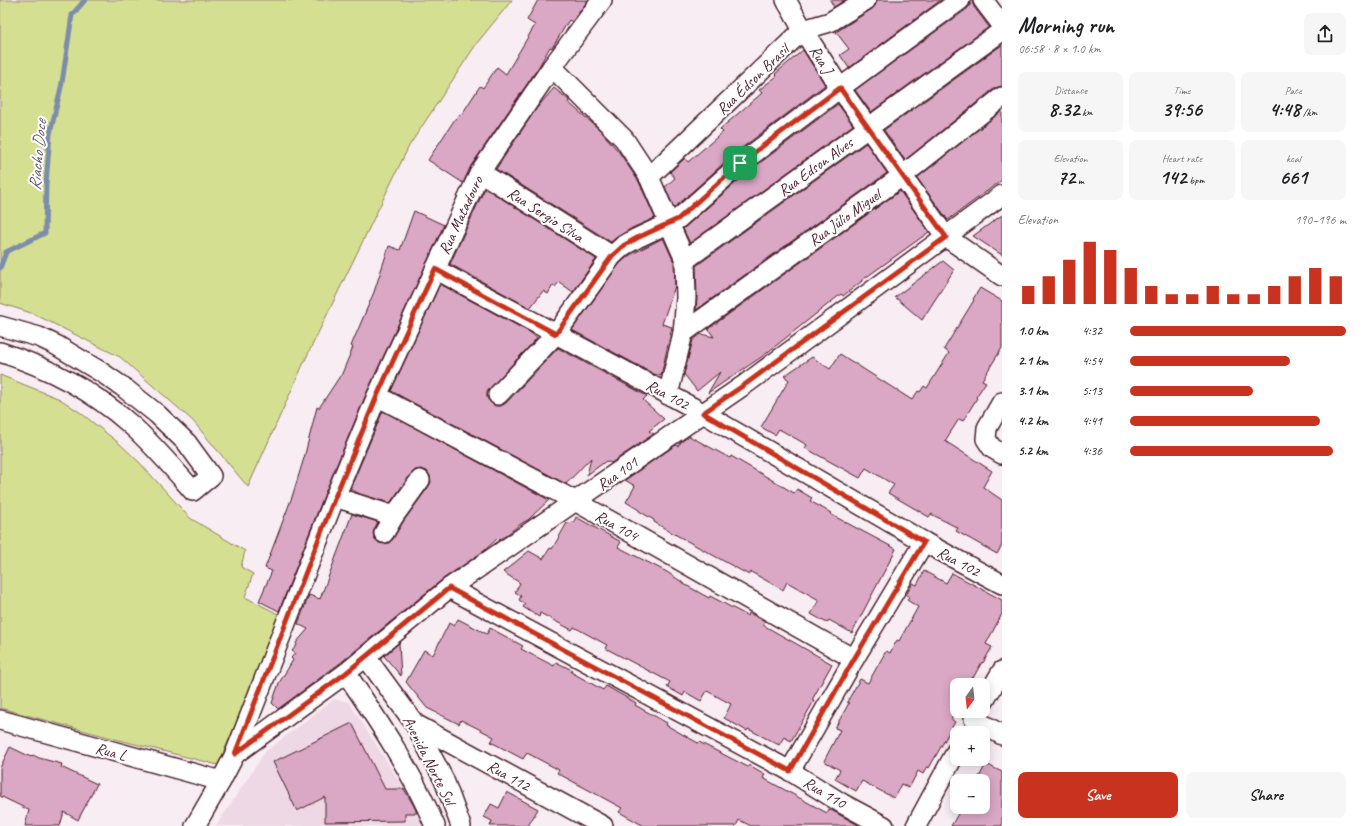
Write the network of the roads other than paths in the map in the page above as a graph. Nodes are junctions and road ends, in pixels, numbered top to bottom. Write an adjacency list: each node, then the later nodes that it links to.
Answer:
1 (602, 0): 9 (street, Rua Matadouro)
2 (786, 0): 7 (street, Rua J)
3 (866, 0): 7 (street, Rua Édson Brasil)
4 (960, 0): 10 (street)
5 (983, 0): 6 (street)
6 (1002, 25)
7 (803, 30): 10 (street, Rua J); 15 (street, Rua Édson Brasil)
8 (1002, 31): 12 (street, Rua Edson Alves)
9 (552, 67): 13 (street, Rua Matadouro); 15 (street)
10 (840, 88): 12 (street, Rua J); 17 (street)
11 (1002, 97): 14 (street, Rua Júlio Miguel)
12 (869, 127): 14 (street, Rua J); 20 (street, Rua Edson Alves)
13 (480, 172): 19 (street, Rua Sergio Silva); 21 (street, Rua Matadouro)
14 (902, 176): 18 (street, Rua J); 24 (street, Rua Júlio Miguel)
15 (649, 177): 17 (street)
16 (1002, 195): 18 (street, Rua 101)
17 (669, 223): 19 (street); 20 (street)
18 (946, 237): 22 (street, Rua J); 31 (street, Rua 101)
19 (612, 256): 25 (street)
20 (685, 260): 24 (street)
21 (435, 269): 25 (street, Rua 102); 29 (street, Rua Matadouro)
22 (1002, 276)
23 (3, 327): 26 (street)
24 (683, 333): 28 (street)
25 (556, 334): 27 (street); 28 (street, Rua 102)
26 (0, 352)
27 (498, 395)
28 (668, 395): 31 (street, Rua 102)
29 (377, 396): 34 (street, Rua Matadouro); 35 (street, Rua 104)
30 (1002, 402): 32 (street)
31 (703, 413): 35 (street, Rua 101); 38 (street, Rua 102)
32 (1002, 454)
33 (420, 480): 36 (street)
34 (335, 497): 36 (street); 50 (street, Rua Matadouro)
35 (575, 501): 40 (street, Rua 101); 42 (street, Rua 104)
36 (394, 516): 37 (street)
37 (384, 532)
38 (924, 542): 39 (street, Rua 102); 42 (street)
39 (1002, 584)
40 (449, 588): 41 (street, Rua 101); 52 (street, Rua 110)
41 (366, 658): 44 (street, Rua 101); 48 (street, Avenida Norte Sul)
42 (854, 659): 52 (street)
43 (1002, 671): 45 (street)
44 (346, 673): 50 (street, Rua 101); 55 (street, Avenida Norte Sul)
45 (990, 691)
46 (976, 718): 49 (street)
47 (0, 720): 53 (street, Rua L)
48 (415, 724): 56 (street, Avenida Norte Sul); 57 (street, Rua 112)
49 (1002, 735)
50 (235, 754): 53 (street, Rua Matadouro)
51 (950, 763): 59 (street)
52 (790, 771): 58 (street, Rua 110)
53 (221, 781): 54 (street, Rua Matadouro)
54 (195, 826)
55 (435, 826)
56 (461, 826)
57 (603, 826)
58 (884, 826)
59 (916, 826)

